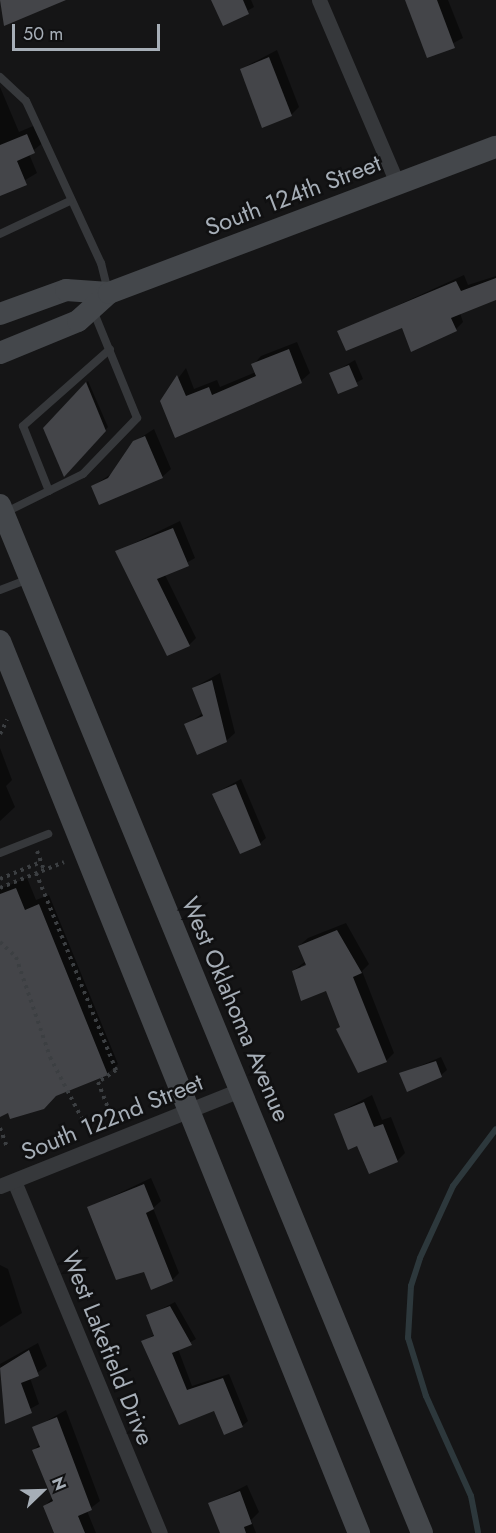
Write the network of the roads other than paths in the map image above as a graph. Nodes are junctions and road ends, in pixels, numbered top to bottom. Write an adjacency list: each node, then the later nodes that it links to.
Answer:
1 (319, 0): 4 (street)
2 (0, 78): 5 (lane)
3 (496, 147): 4 (main road, South 124th Street)
4 (398, 185): 7 (main road, South 124th Street)
5 (70, 201): 6 (lane); 7 (lane)
6 (0, 234)
7 (109, 293): 8 (main road, South 124th Street); 9 (main road, South 124th Street)
8 (92, 309): 10 (lane); 11 (main road, South 124th Street)
9 (0, 314)
10 (110, 349): 12 (lane); 12 (lane)
11 (0, 353)
12 (49, 490): 13 (lane)
13 (2, 509): 14 (main road, West Oklahoma Avenue)
14 (30, 579): 15 (lane); 19 (main road, West Oklahoma Avenue)
15 (0, 590)
16 (0, 641): 20 (main road)
17 (48, 834): 18 (lane)
18 (0, 853)
19 (242, 1089): 20 (street, South 122nd Street); 24 (main road, West Oklahoma Avenue)
20 (187, 1111): 21 (street, South 122nd Street); 23 (main road)
21 (7, 1184): 22 (street, West Lakefield Drive)
22 (160, 1533)
23 (359, 1533)
24 (422, 1533)

